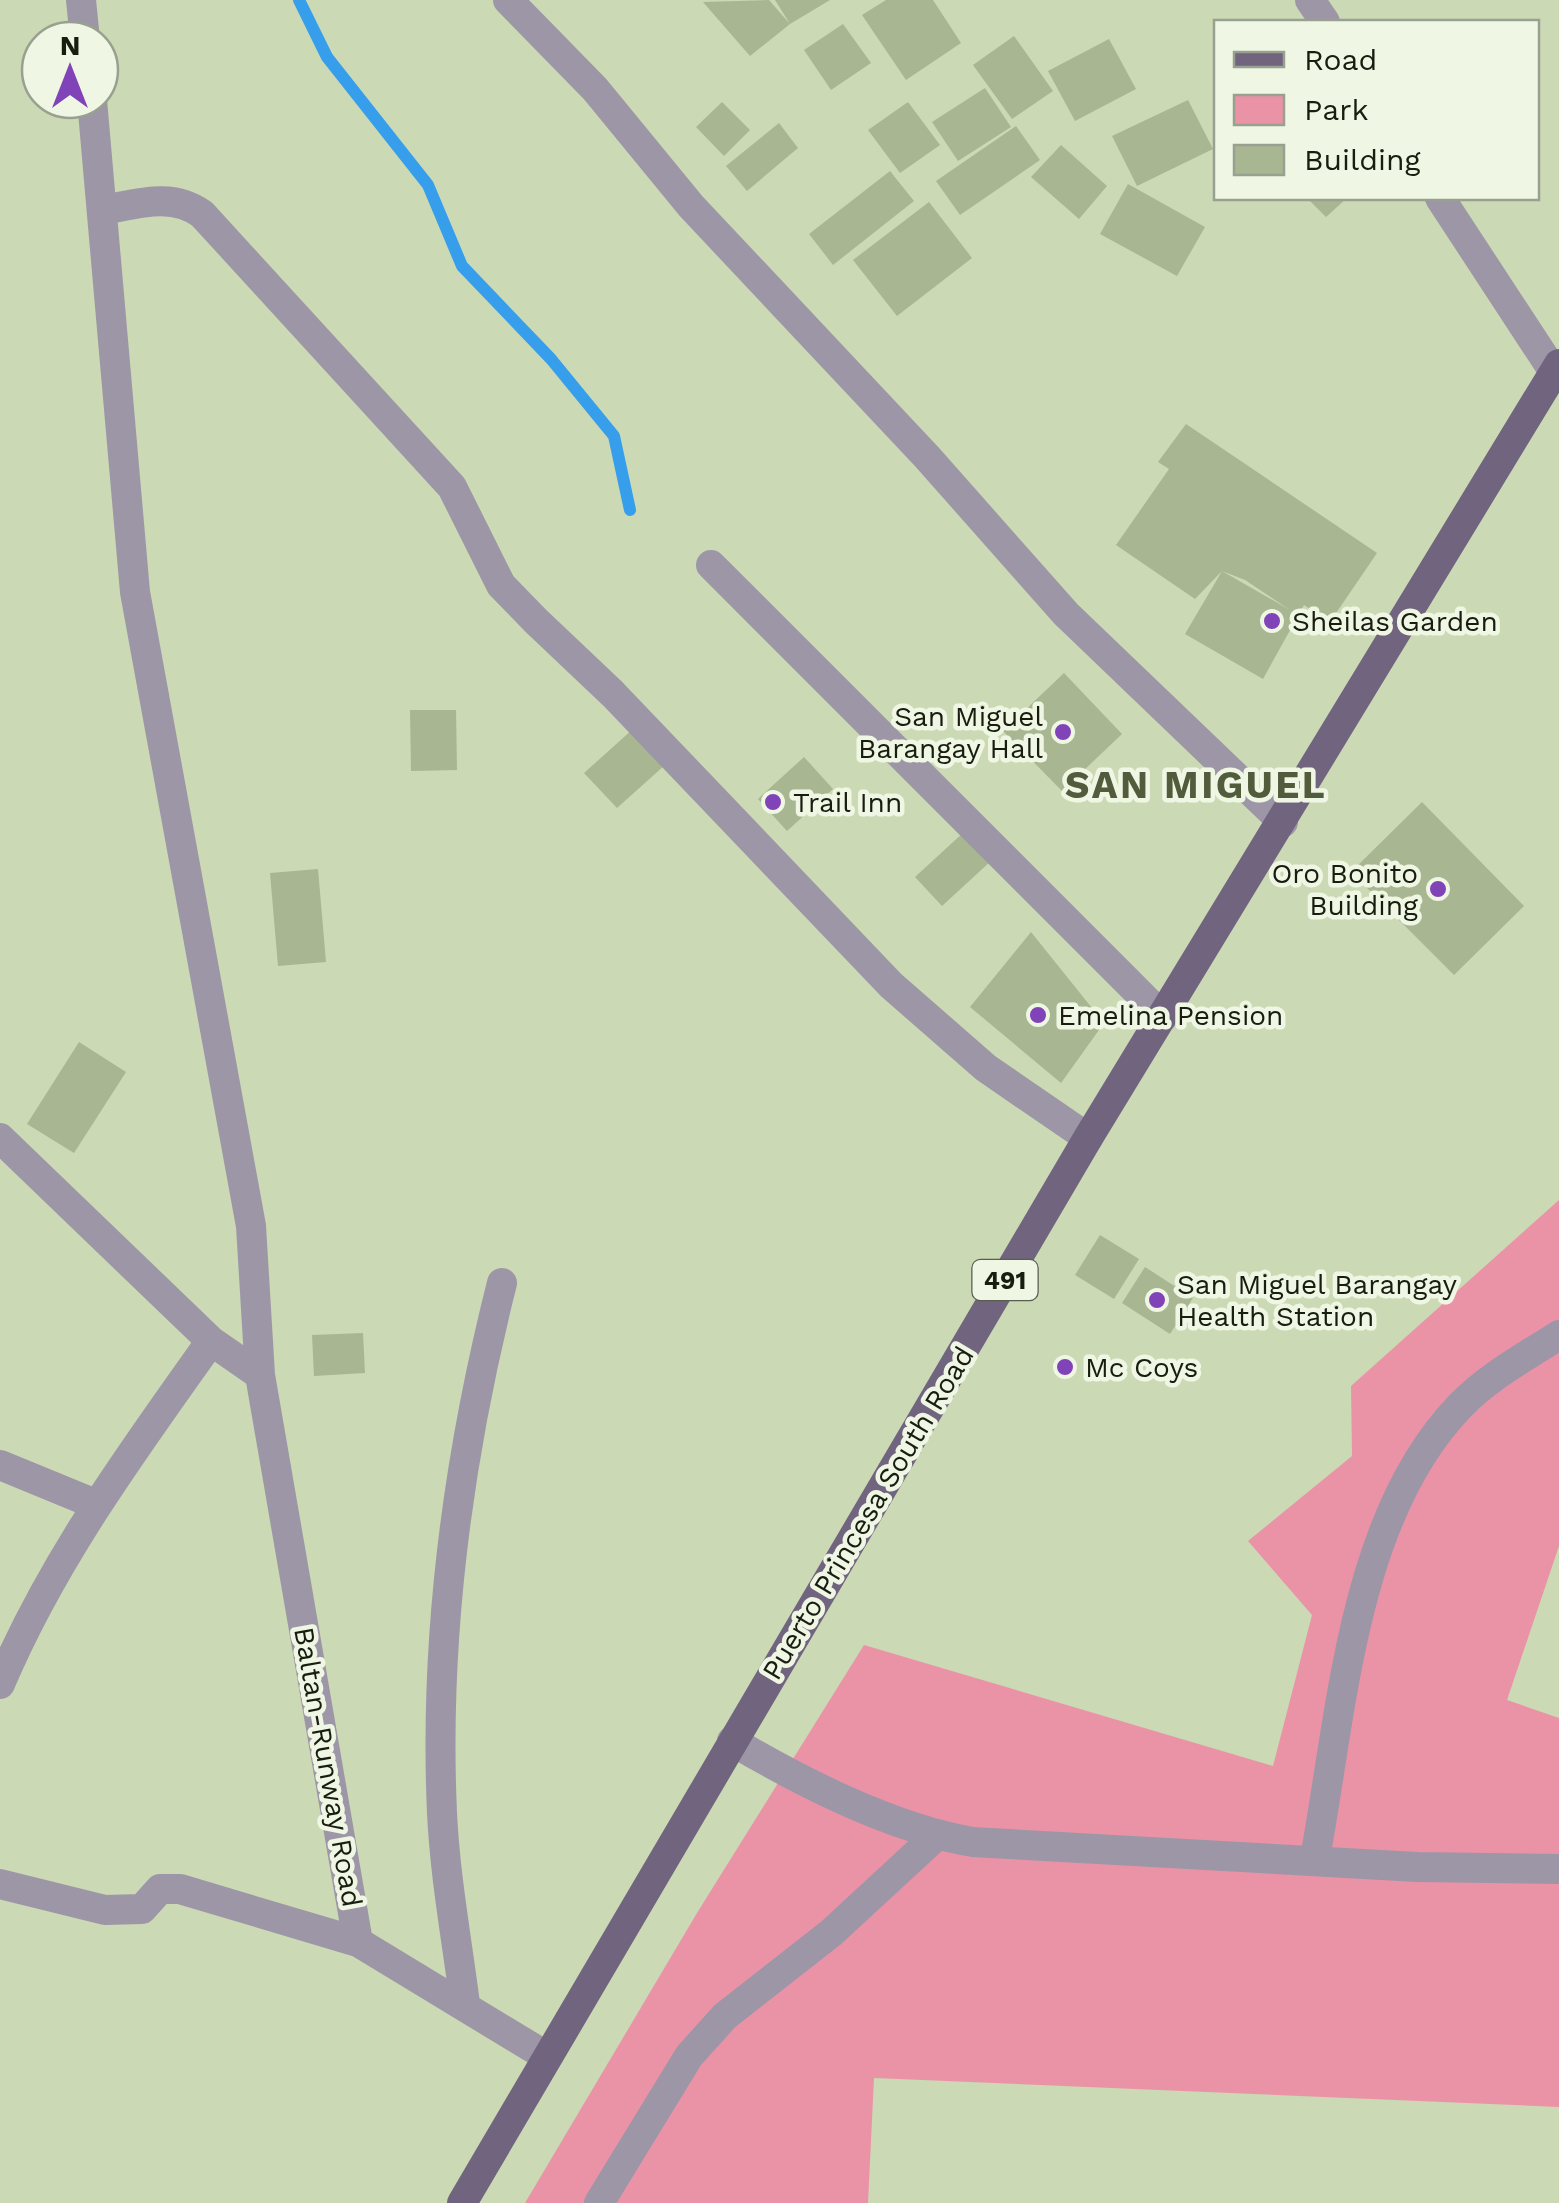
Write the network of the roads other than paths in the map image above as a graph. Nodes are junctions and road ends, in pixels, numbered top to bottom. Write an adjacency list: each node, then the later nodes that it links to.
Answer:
1 (508, 0): 7 (street)
2 (94, 120): 4 (street, Baltan-Runway Road)
3 (1441, 200): 5 (street)
4 (103, 210): 10 (street); 14 (street, Baltan-Runway Road)
5 (1557, 368): 7 (main road, Puerto Princesa South Road / 491)
6 (712, 565): 8 (street)
7 (1283, 822): 8 (main road, Puerto Princesa South Road / 491)
8 (1163, 1017): 10 (main road, Puerto Princesa South Road / 491)
9 (0, 1138): 13 (street)
10 (1088, 1138): 18 (main road, Puerto Princesa South Road / 491)
11 (502, 1283): 24 (street)
12 (1559, 1335): 20 (street)
13 (211, 1341): 14 (street); 16 (street)
14 (260, 1375): 23 (street, Baltan-Runway Road)
15 (0, 1465): 16 (street)
16 (95, 1504): 17 (street)
17 (0, 1684)
18 (732, 1741): 19 (street); 25 (main road, Puerto Princesa South Road / 491)
19 (936, 1836): 20 (street); 27 (street)
20 (1315, 1858): 21 (street)
21 (1559, 1869)
22 (0, 1884): 23 (street)
23 (358, 1942): 24 (street, Baltan-Runway Road)
24 (465, 2004): 25 (street, Baltan-Runway Road)
25 (546, 2056): 26 (main road, Puerto Princesa South Road / 491)
26 (462, 2203)
27 (598, 2203)

